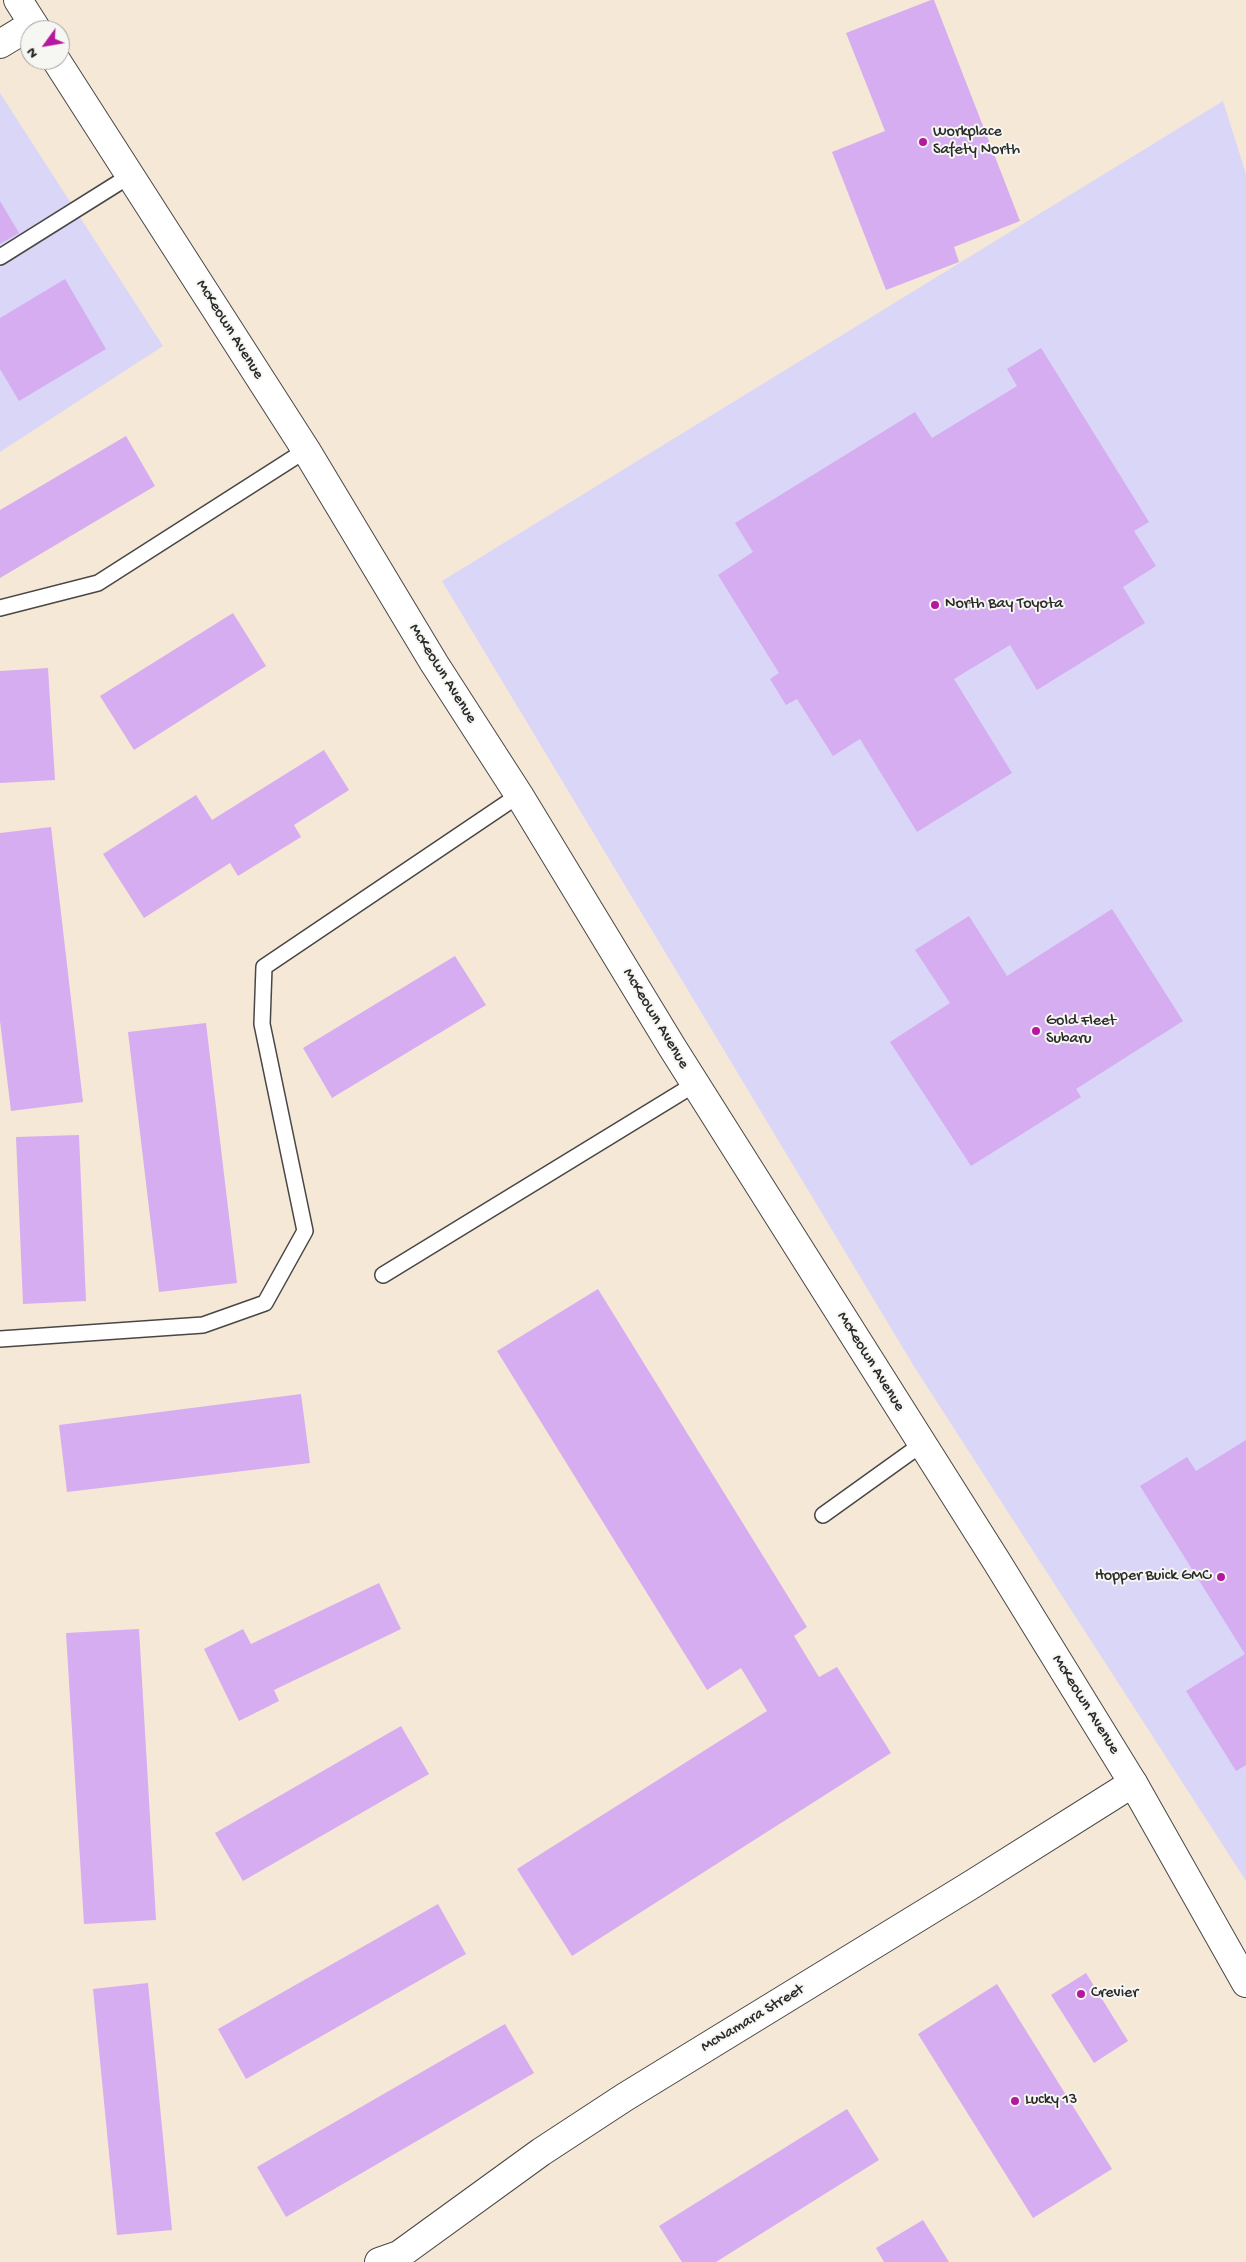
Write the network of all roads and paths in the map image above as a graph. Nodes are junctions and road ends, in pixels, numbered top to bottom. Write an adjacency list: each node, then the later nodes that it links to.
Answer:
1 (18, 0): 2 (street)
2 (31, 20)
3 (20, 34): 4 (street)
4 (0, 44)
5 (63, 70): 6 (street, McKeown Avenue)
6 (131, 175): 7 (lane); 8 (street, McKeown Avenue)
7 (0, 257)
8 (306, 450): 9 (lane); 10 (street, McKeown Avenue)
9 (0, 608)
10 (519, 794): 11 (street, McKeown Avenue); 13 (lane)
11 (695, 1084): 12 (lane); 14 (street, McKeown Avenue)
12 (383, 1275)
13 (0, 1339)
14 (922, 1444): 15 (lane); 16 (street, McKeown Avenue)
15 (822, 1515)
16 (1132, 1783): 17 (street, McKeown Avenue); 18 (street, McNamara Street)
17 (1246, 1982)
18 (379, 2262)

